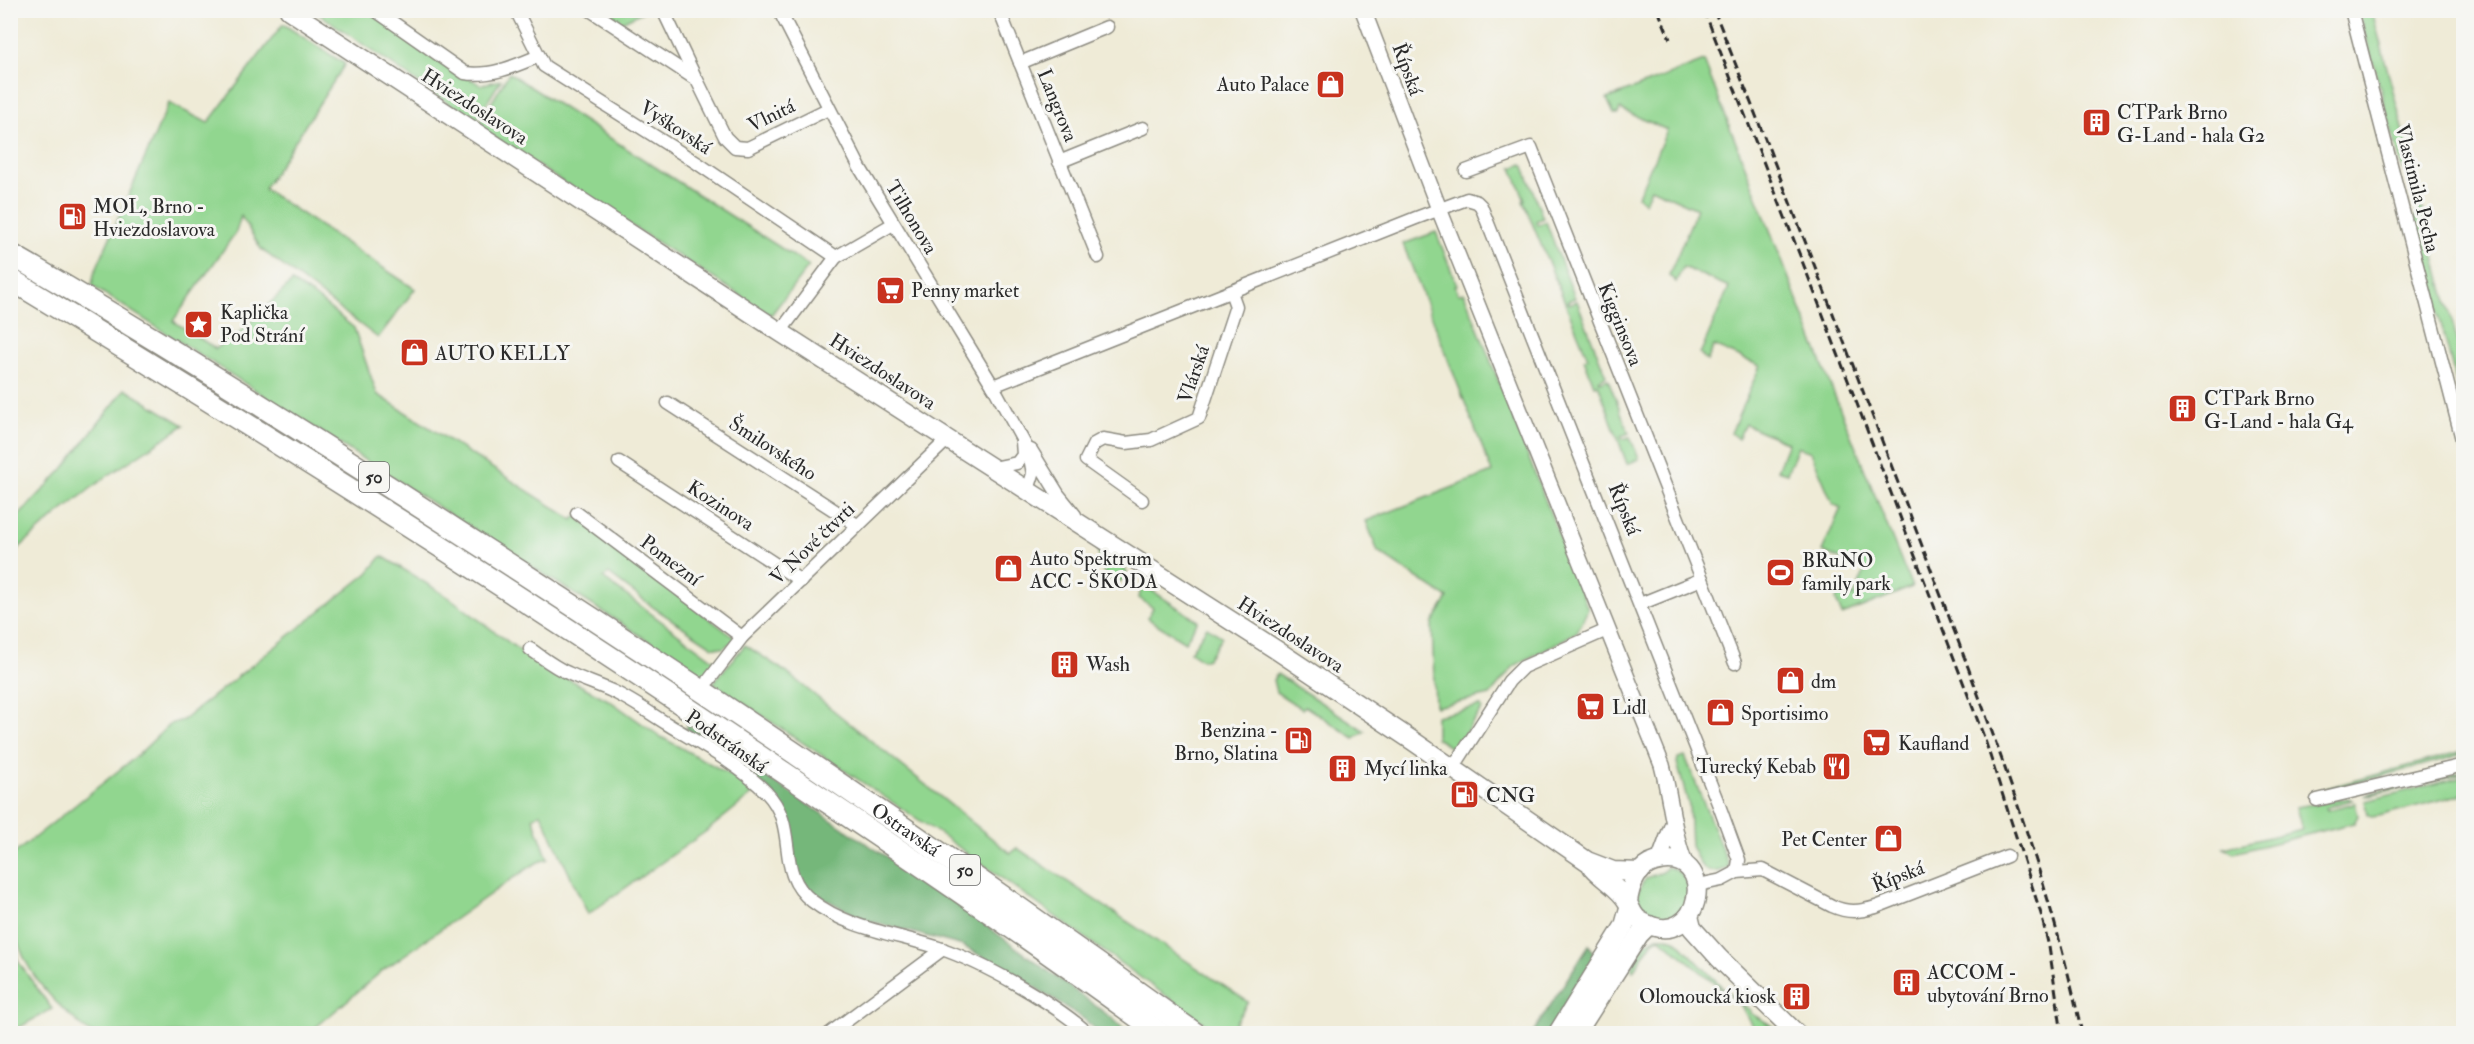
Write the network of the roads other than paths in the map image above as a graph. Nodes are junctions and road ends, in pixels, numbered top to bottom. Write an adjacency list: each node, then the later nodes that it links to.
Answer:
1 (289, 10): 25 (main road, Hviezdoslavova)
2 (375, 10): 11 (street)
3 (516, 10): 11 (street, Vyškovská)
4 (590, 10): 13 (street)
5 (663, 10): 13 (street, Vlnitá)
6 (779, 10): 14 (street, Tilhonova)
7 (999, 10): 12 (street, Langrova)
8 (1363, 10): 18 (street, Řípská)
9 (2351, 10): 30 (street, Vlastimila Pecha)
10 (1107, 27): 12 (street, Langrova)
11 (539, 56): 21 (street, Vyškovská)
12 (1020, 63): 16 (street, Langrova)
13 (697, 80): 14 (street, Vlnitá)
14 (828, 109): 19 (street, Tilhonova)
15 (1143, 129): 16 (street, Langrova)
16 (1059, 162): 22 (street, Langrova)
17 (1466, 171): 38 (street, Kigginsova)
18 (1439, 209): 24 (street); 40 (street, Řípská); 41 (street, Řípská)
19 (893, 224): 21 (street); 26 (street, Tilhonova)
20 (10, 254): 69 (highway, Ostravská / 50)
21 (836, 257): 25 (street)
22 (1098, 257)
23 (10, 279): 62 (highway, Ostravská / 50)
24 (1231, 292): 26 (street); 34 (street, Vlárská)
25 (780, 332): 29 (main road, Hviezdoslavova)
26 (993, 386): 28 (street, Tilhonova)
27 (668, 404): 36 (street, Šmilovského)
28 (1021, 437): 32 (street); 33 (street, Tilhonova); 37 (street, Tilhonova)
29 (948, 440): 32 (main road, Hviezdoslavova); 36 (street, V Nové čtvrti)
30 (2463, 447)
31 (619, 462): 39 (street, Kozinova)
32 (993, 468): 33 (main road, Hviezdoslavova)
33 (1028, 490): 37 (main road, Hviezdoslavova)
34 (1142, 500)
35 (577, 513): 42 (street, Pomezní)
36 (857, 525): 39 (street, V Nové čtvrti)
37 (1087, 528): 47 (main road, Hviezdoslavova)
38 (1702, 579): 40 (street); 44 (street, Kigginsova)
39 (801, 581): 42 (street, V Nové čtvrti)
40 (1640, 603): 55 (street, Řípská)
41 (1607, 630): 47 (street); 49 (street, Řípská)
42 (742, 637): 45 (street, V Nové čtvrti)
43 (530, 648): 61 (street, Podstránská)
44 (1735, 663)
45 (709, 680)
46 (2463, 765): 48 (street)
47 (1453, 768): 51 (main road, Hviezdoslavova)
48 (2317, 800)
49 (1674, 817): 52 (street, Řípská); 53 (street, Řípská)
50 (2007, 856): 55 (street, Řípská)
51 (1587, 861): 54 (main road, Hviezdoslavova); 57 (main road)
52 (1659, 861): 53 (main road); 54 (main road)
53 (1686, 866): 56 (main road)
54 (1640, 872): 57 (main road)
55 (1737, 872): 56 (street, Řípská)
56 (1698, 885): 58 (main road)
57 (1629, 905): 59 (main road); 64 (main road)
58 (1689, 916): 60 (main road); 63 (main road)
59 (1649, 925): 60 (main road); 64 (main road)
60 (1671, 926): 63 (main road)
61 (943, 949): 65 (street); 66 (street, Podstránská)
62 (1048, 951): 67 (highway, 50); 68 (highway, Ostravská / 50)
63 (1719, 958): 70 (main road)
64 (1564, 1031)
65 (829, 1034)
66 (1089, 1034)
67 (1137, 1034)
68 (1161, 1034)
69 (1196, 1034)
70 (1797, 1034)

